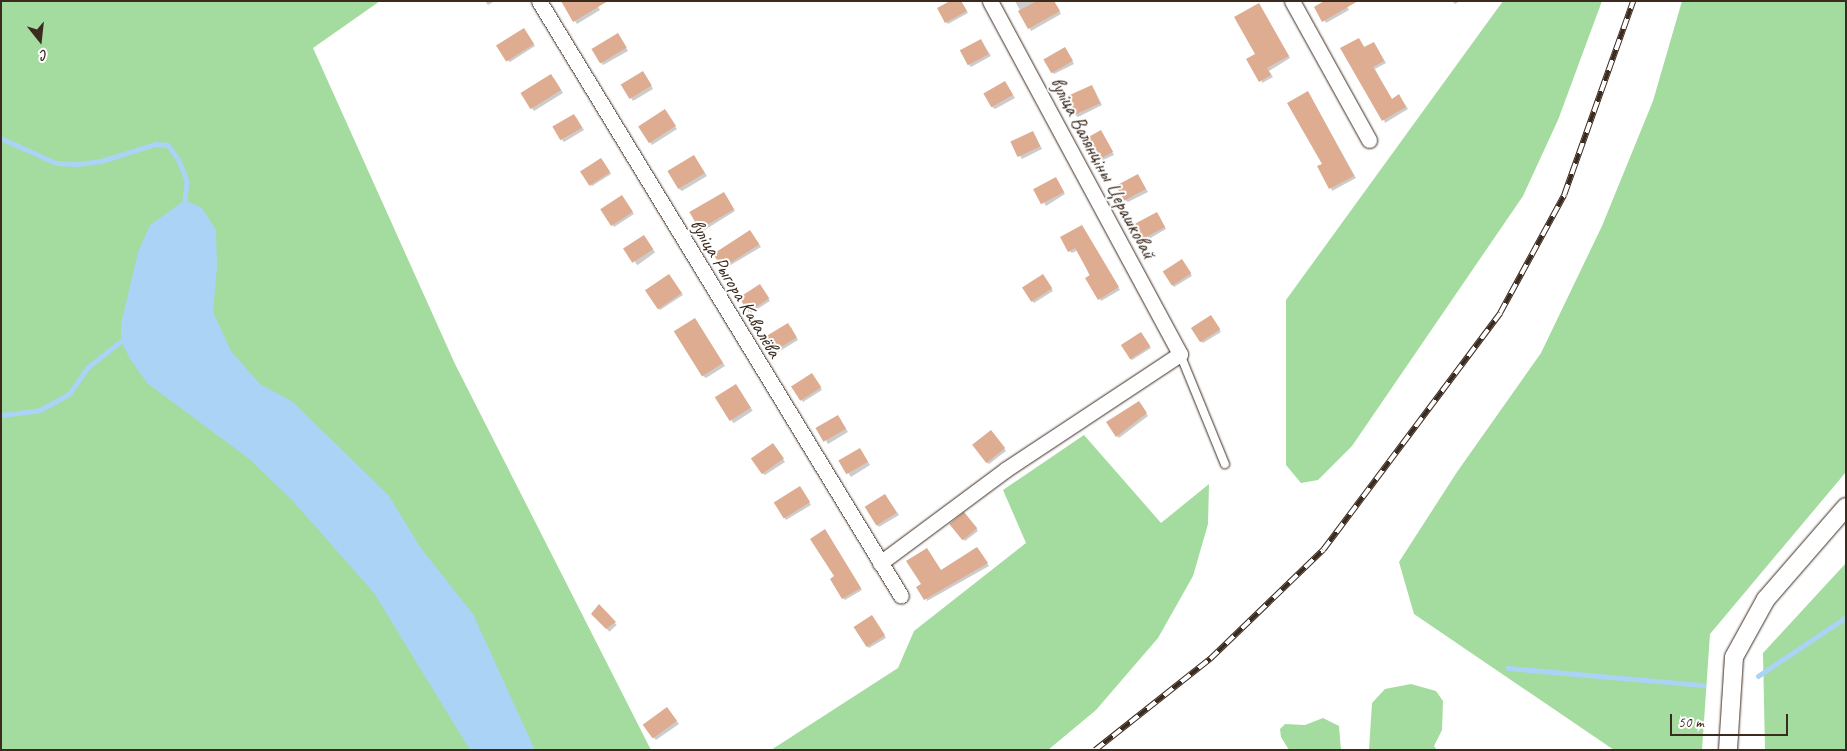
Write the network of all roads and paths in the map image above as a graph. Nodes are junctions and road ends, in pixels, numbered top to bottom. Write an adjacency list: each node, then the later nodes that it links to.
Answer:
1 (539, 1): 8 (street, вуліца Рыгора Кавалёва)
2 (990, 1): 5 (street, вуліца Валянціны Церашковай)
3 (1292, 1): 4 (street)
4 (1369, 140)
5 (1180, 354): 6 (lane); 8 (street)
6 (1225, 464)
7 (1846, 507): 10 (street)
8 (880, 563): 9 (street, вуліца Рыгора Кавалёва)
9 (900, 596)
10 (1728, 750)

